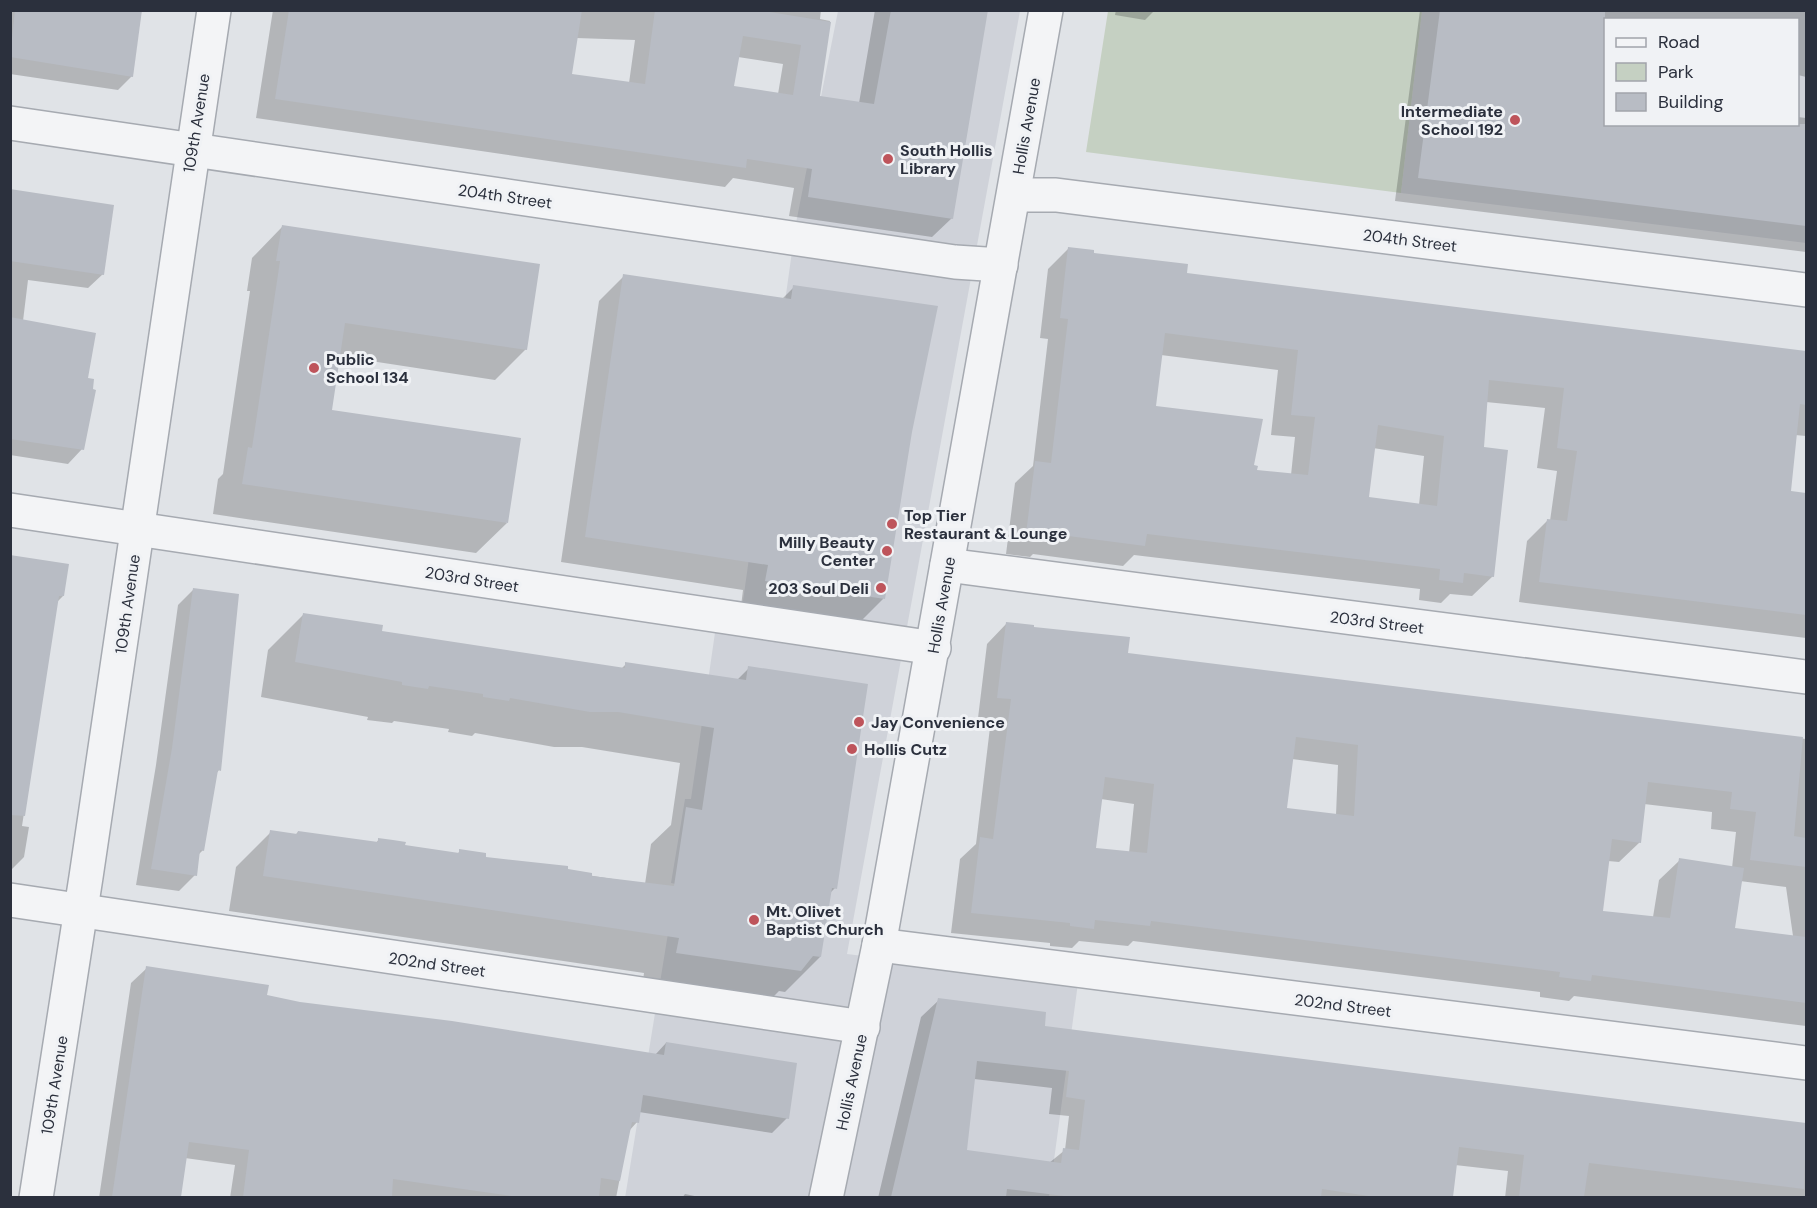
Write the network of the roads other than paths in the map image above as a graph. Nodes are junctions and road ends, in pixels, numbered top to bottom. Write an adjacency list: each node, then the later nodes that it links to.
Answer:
1 (213, 10): 4 (street, 109th Avenue)
2 (1046, 10): 5 (street, Hollis Avenue)
3 (10, 123): 4 (street, 204th Street)
4 (192, 150): 6 (street, 204th Street); 9 (street, 109th Avenue)
5 (1014, 195): 6 (street, Hollis Avenue); 7 (street, 204th Street)
6 (1001, 265): 10 (street, Hollis Avenue)
7 (1806, 290)
8 (10, 510): 9 (street, 203rd Street)
9 (138, 529): 11 (street, 203rd Street); 14 (street, 109th Avenue)
10 (947, 566): 11 (street, Hollis Avenue); 12 (street, 203rd Street)
11 (934, 648): 15 (street, Hollis Avenue)
12 (1806, 677)
13 (10, 900): 14 (street, 202nd Street)
14 (81, 911): 16 (street, 202nd Street); 18 (street, 109th Avenue)
15 (879, 945): 16 (street, Hollis Avenue); 17 (street, 202nd Street)
16 (863, 1027): 19 (street, Hollis Avenue)
17 (1806, 1063)
18 (36, 1197)
19 (826, 1197)

